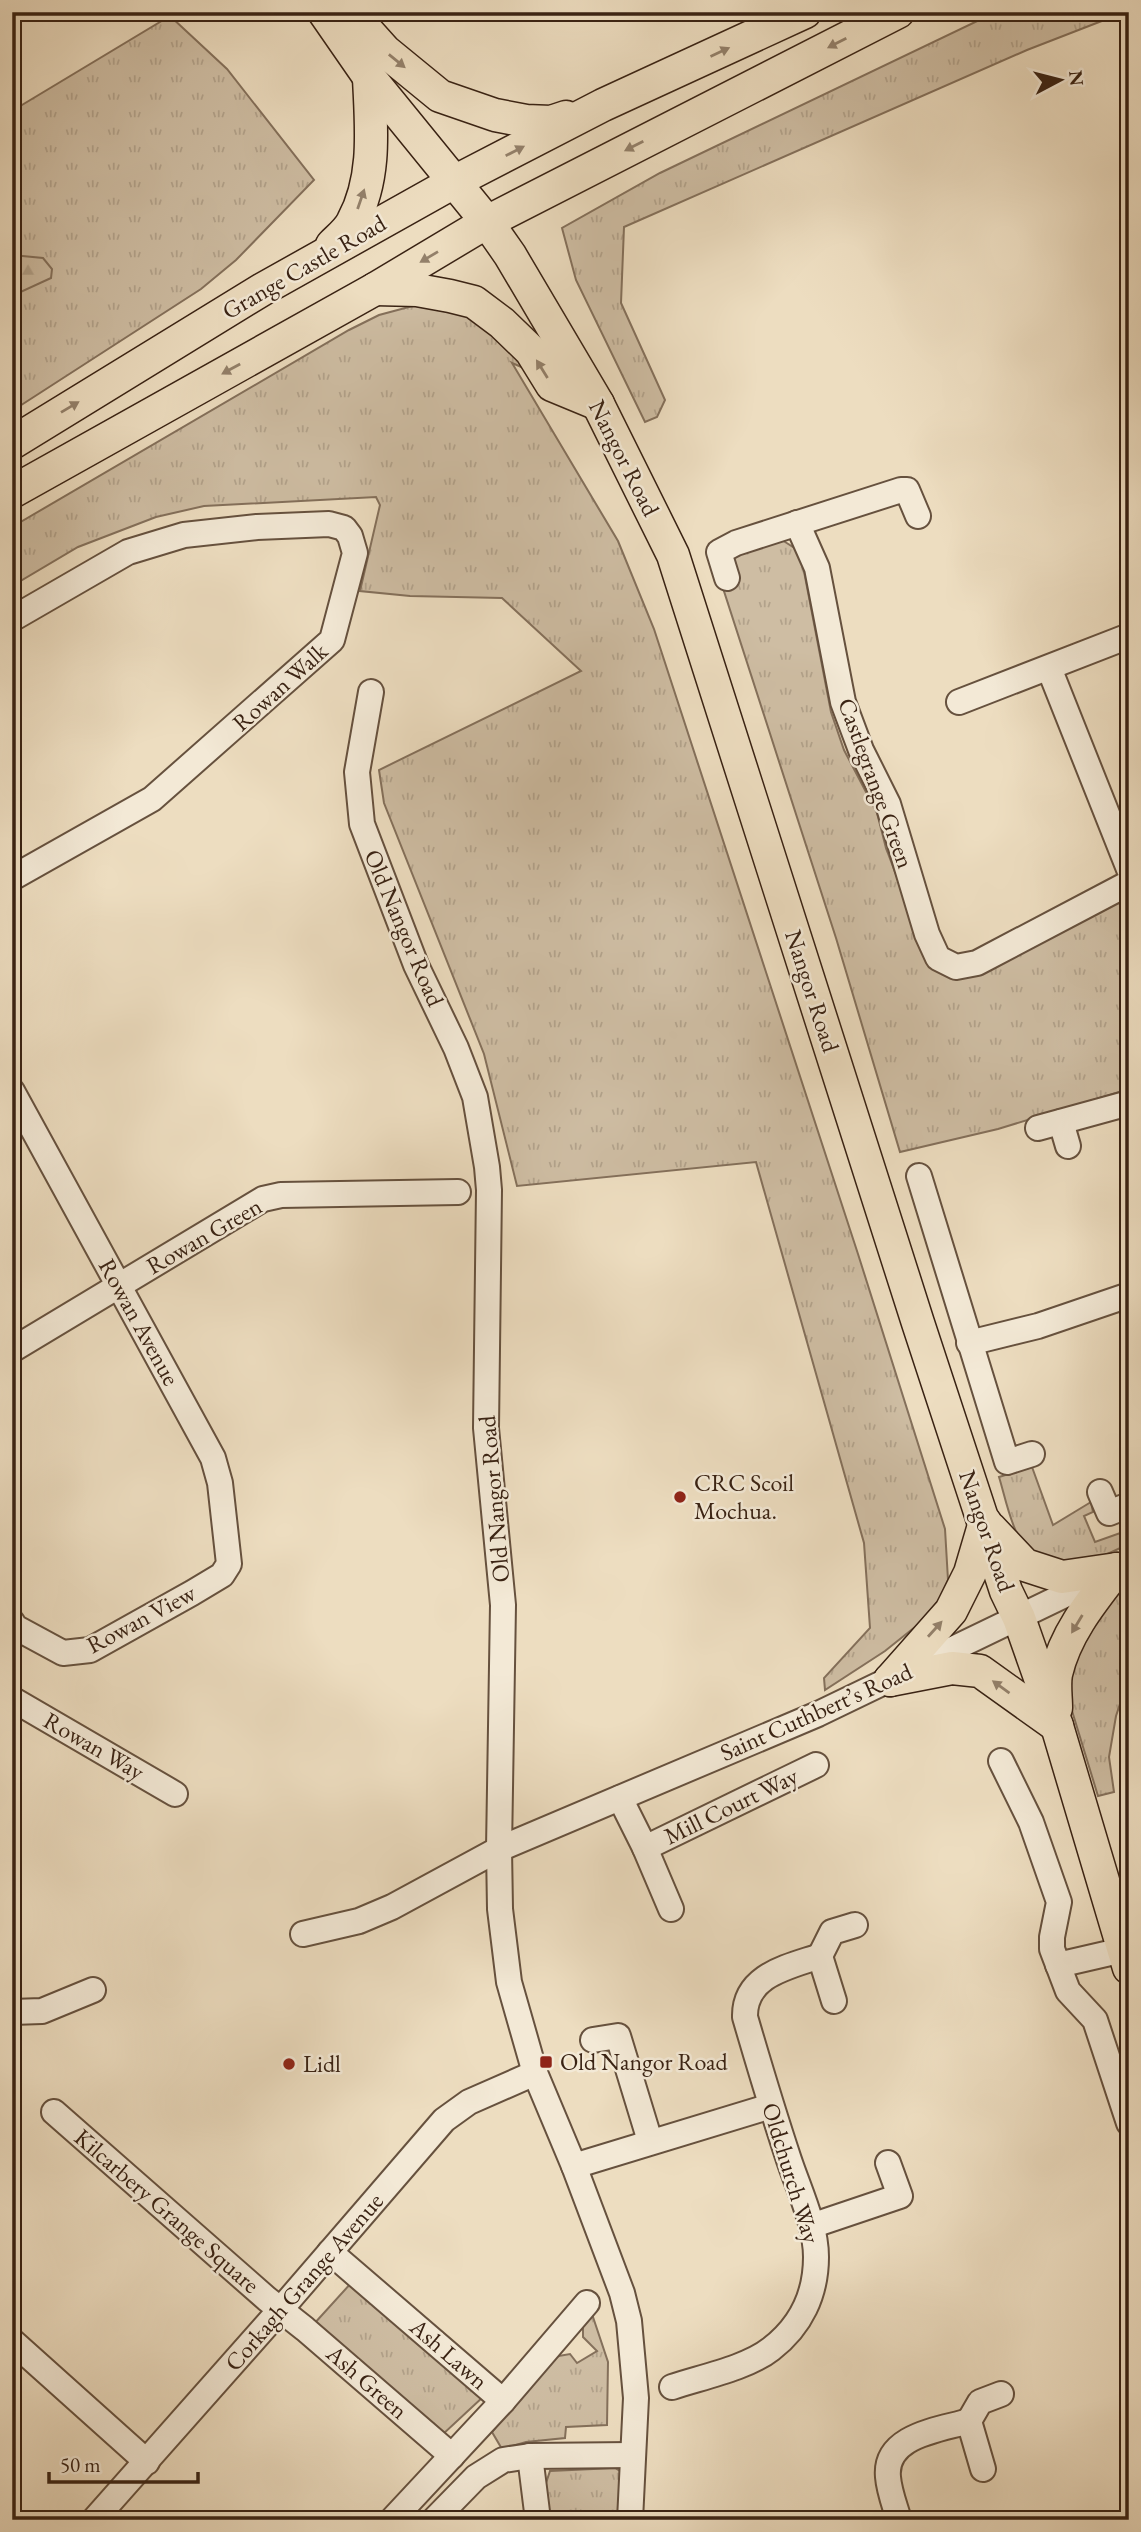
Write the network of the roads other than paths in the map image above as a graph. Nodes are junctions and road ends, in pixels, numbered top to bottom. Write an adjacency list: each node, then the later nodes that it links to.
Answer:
1 (324, 12): 5 (main road, Nangor Road)
2 (350, 12): 6 (main road, Grange Castle Road, one-way to 6)
3 (805, 12): 6 (main road, Grange Castle Road, one-way to 3)
4 (898, 12): 8 (main road, one-way to 8)
5 (369, 77): 7 (main road, Nangor Road); 9 (main road, one-way to 5)
6 (603, 105): 7 (main road, Grange Castle Road, one-way to 6)
7 (454, 182): 8 (main road, Nangor Road); 9 (main road, Grange Castle Road)
8 (487, 222): 10 (main road, one-way to 10); 11 (main road, Nangor Road)
9 (324, 254): 12 (main road, Grange Castle Road, one-way to 9)
10 (375, 289): 11 (main road, one-way to 10); 13 (main road, one-way to 13)
11 (598, 404): 37 (main road, Nangor Road)
12 (12, 443)
13 (12, 492)
14 (918, 516): 15 (street)
15 (797, 523): 16 (street); 24 (street, Castlegrange Green)
16 (727, 578)
17 (12, 619): 23 (street, Rowan Walk)
18 (1129, 636): 19 (street)
19 (1049, 668): 21 (street); 22 (street)
20 (371, 692): 50 (street, Old Nangor Road)
21 (959, 702)
22 (1129, 869)
23 (12, 878)
24 (1129, 883)
25 (14, 1099): 30 (street, Rowan Avenue)
26 (1129, 1102): 27 (street)
27 (1068, 1146)
28 (923, 1175): 32 (street)
29 (458, 1192): 30 (street, Rowan Green)
30 (119, 1285): 33 (street, Rowan Green); 38 (street, Rowan Avenue)
31 (1129, 1296): 32 (street)
32 (969, 1343): 34 (street)
33 (12, 1350)
34 (1032, 1454)
35 (1100, 1492): 36 (street)
36 (1129, 1506)
37 (985, 1522): 39 (main road); 40 (main road, Nangor Road); 42 (main road, one-way to 37)
38 (229, 1564): 41 (street, Rowan View)
39 (1123, 1566): 40 (street, Saint Cuthbert’s Road); 44 (main road, one-way to 44)
40 (1019, 1618): 42 (street, Saint Cuthbert’s Road); 44 (main road, Nangor Road)
41 (12, 1622)
42 (890, 1680): 44 (main road, one-way to 42); 48 (street, Saint Cuthbert’s Road)
43 (12, 1699): 47 (street, Rowan Way)
44 (1057, 1727): 55 (main road, Nangor Road)
45 (1001, 1761): 56 (street)
46 (816, 1765): 49 (street, Mill Court Way)
47 (175, 1794)
48 (620, 1798): 49 (street, Mill Court Way); 50 (street, Saint Cuthbert’s Road)
49 (645, 1847): 51 (street, Mill Court Way)
50 (499, 1849): 53 (street, Saint Cuthbert’s Road); 61 (street, Old Nangor Road)
51 (671, 1909)
52 (855, 1925): 54 (street)
53 (303, 1934)
54 (820, 1956): 58 (street); 62 (street, Oldchurch Way)
55 (1126, 1959): 56 (street)
56 (1058, 1965): 64 (street)
57 (93, 1990): 59 (street)
58 (834, 2001)
59 (12, 2012)
60 (593, 2040): 65 (street)
61 (536, 2073): 67 (street, Old Nangor Road); 69 (street, Corkagh Grange Avenue)
62 (771, 2106): 65 (street); 68 (street, Oldchurch Way)
63 (54, 2112): 71 (street, Kilcarbery Grange Square)
64 (1129, 2123)
65 (650, 2141): 67 (street)
66 (888, 2163): 68 (street)
67 (574, 2166): 77 (street, Old Nangor Road)
68 (811, 2226): 73 (street, Oldchurch Way)
69 (330, 2252): 71 (street, Corkagh Grange Avenue); 75 (street, Ash Lawn)
70 (587, 2303): 75 (street, Ash Lawn)
71 (281, 2309): 78 (street, Ash Green); 80 (street, Corkagh Grange Avenue)
72 (12, 2341): 80 (street)
73 (672, 2387)
74 (1001, 2394): 76 (street)
75 (503, 2401): 78 (street)
76 (969, 2421): 81 (street); 87 (street)
77 (632, 2455): 79 (street); 86 (street, Old Nangor Road)
78 (452, 2456): 83 (street)
79 (530, 2456): 84 (street); 85 (street)
80 (147, 2462): 82 (street, Corkagh Grange Avenue)
81 (983, 2469)
82 (94, 2520)
83 (392, 2520)
84 (434, 2520)
85 (538, 2520)
86 (630, 2520)
87 (899, 2520)

